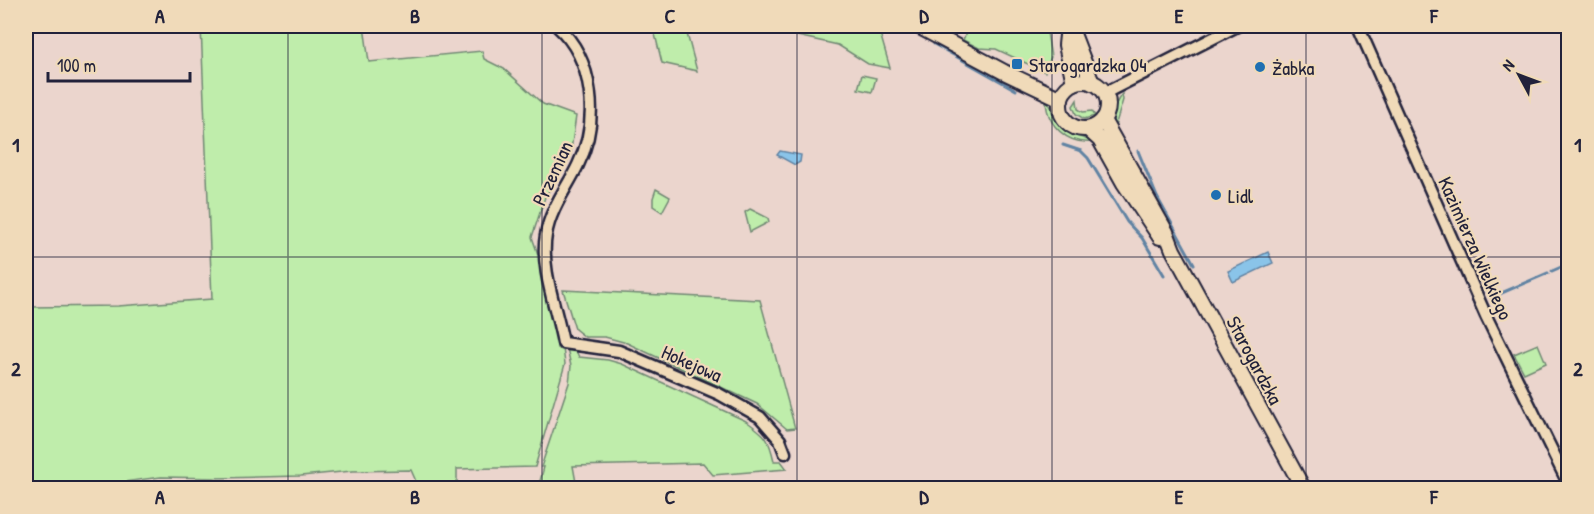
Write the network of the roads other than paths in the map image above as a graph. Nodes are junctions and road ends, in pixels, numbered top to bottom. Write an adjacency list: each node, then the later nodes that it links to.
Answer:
1 (557, 26): 13 (street, Przemian)
2 (918, 26): 9 (main road)
3 (1069, 26): 6 (main road); 7 (main road)
4 (1237, 26): 8 (street)
5 (1358, 26): 15 (street, Kazimierza Wielkiego)
6 (1074, 83): 7 (main road); 9 (main road)
7 (1092, 83): 8 (main road)
8 (1105, 93): 10 (main road)
9 (1061, 99): 11 (main road)
10 (1103, 120): 11 (main road); 12 (main road, Starogardzka)
11 (1088, 129): 12 (main road, Starogardzka)
12 (1173, 250): 16 (main road, Starogardzka)
13 (563, 342): 14 (street, Hokejowa)
14 (786, 453)
15 (1569, 483)
16 (1303, 489)

